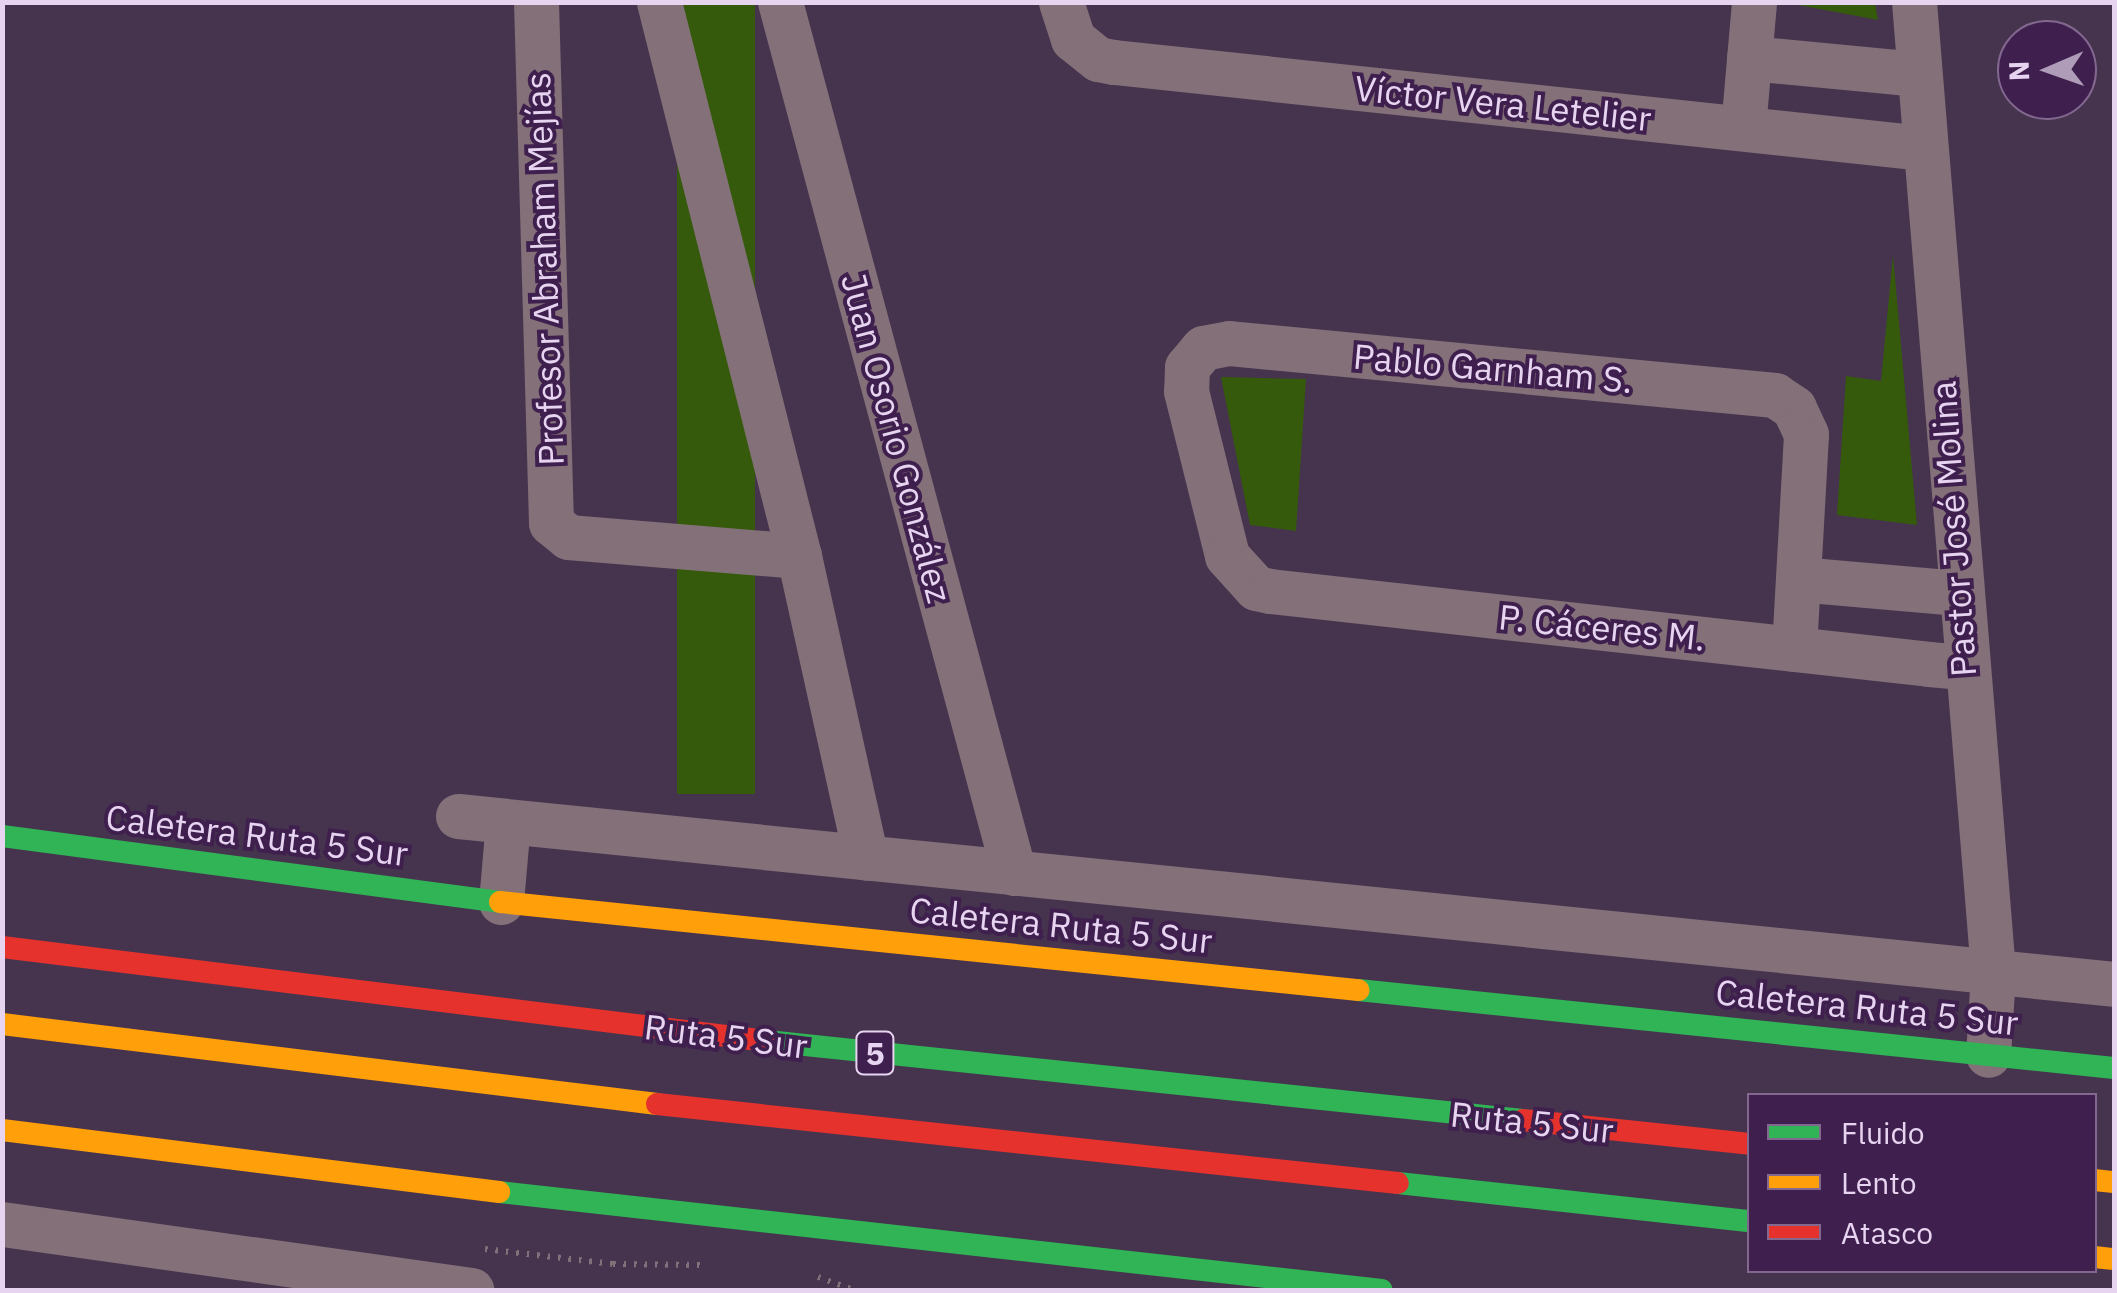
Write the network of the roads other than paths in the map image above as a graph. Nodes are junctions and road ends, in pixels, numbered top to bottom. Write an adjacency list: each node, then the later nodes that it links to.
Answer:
1 (536, 2): 11 (street, Profesor Abraham Mejías)
2 (659, 2): 11 (street)
3 (780, 2): 21 (street, Juan Osorio González)
4 (1061, 2): 9 (street, Víctor Vera Letelier)
5 (1754, 2): 7 (street)
6 (1914, 2): 8 (street, Pastor José Molina)
7 (1749, 58): 8 (street); 9 (street)
8 (1919, 74): 10 (street, Pastor José Molina)
9 (1743, 128): 10 (street, Víctor Vera Letelier)
10 (1924, 148): 14 (street, Pastor José Molina)
11 (799, 556): 20 (street)
12 (1798, 578): 13 (street, Pablo Garnham S.); 14 (street); 15 (street)
13 (1243, 580): 15 (street, P. Cáceres M.)
14 (1958, 593): 16 (street, Pastor José Molina)
15 (1794, 648): 16 (street, P. Cáceres M.)
16 (1964, 667): 24 (street, Pastor José Molina)
17 (458, 816): 18 (street)
18 (508, 822): 20 (street); 22 (street)
19 (2, 836): 22 (main road, Caletera Ruta 5 Sur)
20 (866, 858): 21 (street)
21 (1014, 873): 24 (street)
22 (501, 902): 27 (main road, Caletera Ruta 5 Sur)
23 (2, 948): 30 (main road, Ruta 5 Sur / 5)
24 (1993, 972): 25 (street); 27 (street, Pastor José Molina)
25 (2114, 984)
26 (2, 1024): 31 (main road, 5)
27 (1988, 1055): 28 (main road, Caletera Ruta 5 Sur)
28 (2114, 1068)
29 (2, 1130): 34 (main road)
30 (1747, 1144)
31 (1747, 1221)
32 (2, 1224): 33 (street)
33 (470, 1290)
34 (1382, 1290)

